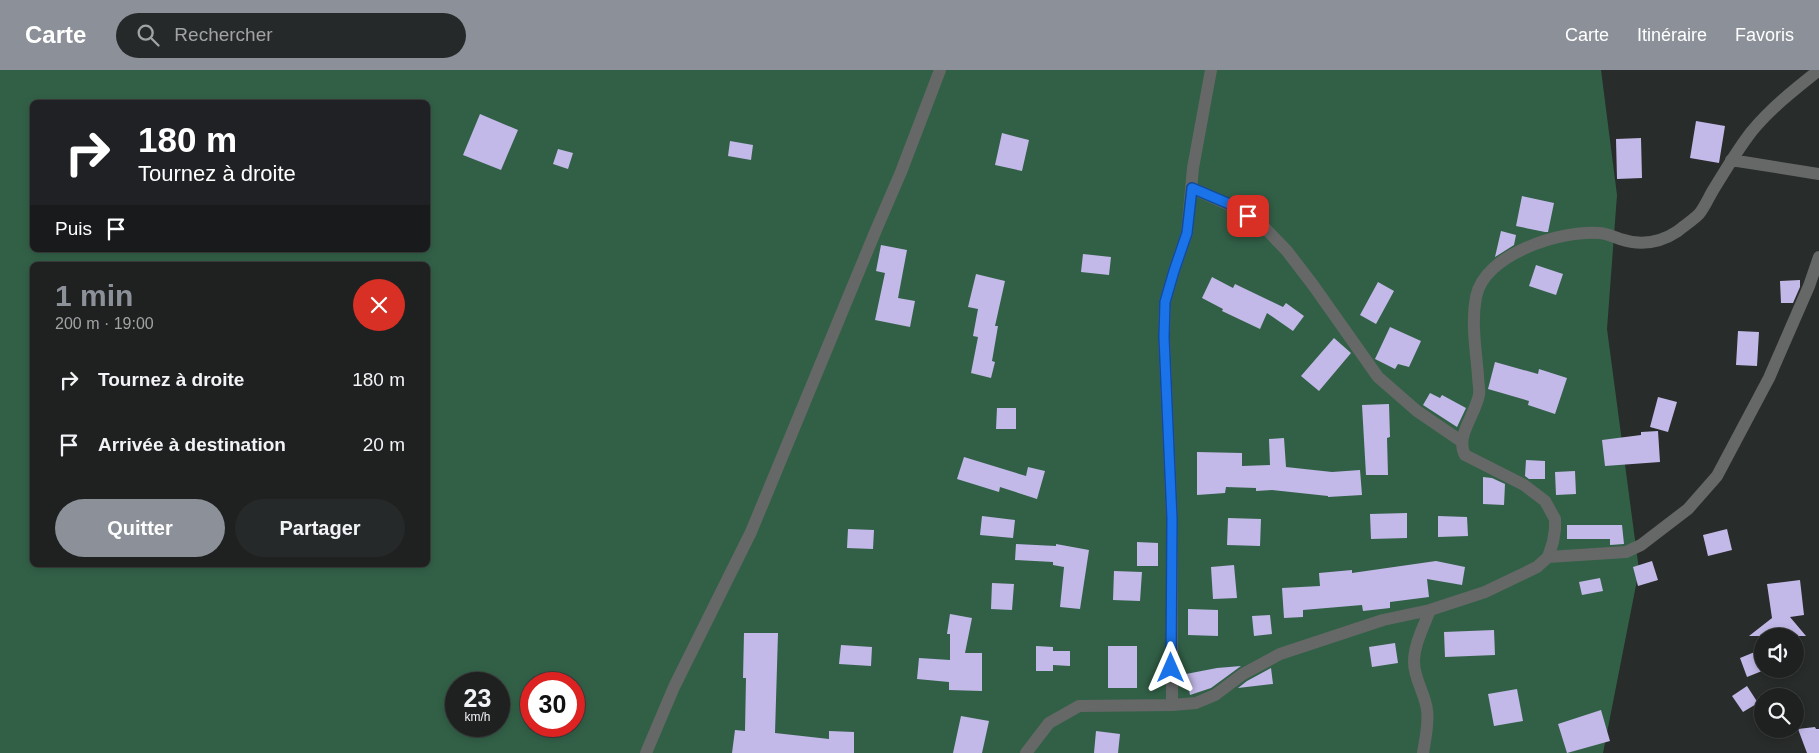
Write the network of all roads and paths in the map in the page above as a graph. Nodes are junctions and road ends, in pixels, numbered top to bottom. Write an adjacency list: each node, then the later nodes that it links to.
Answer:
1 (940, 70): 12 (street)
2 (1211, 70): 6 (street)
3 (1819, 70): 4 (street)
4 (1732, 160): 5 (street); 8 (street)
5 (1819, 174)
6 (1192, 188): 8 (street); 11 (street)
7 (1819, 257): 9 (street)
8 (1461, 441): 9 (street)
9 (1548, 557): 10 (street)
10 (1430, 610): 11 (street); 14 (street)
11 (1172, 705): 13 (street)
12 (646, 753)
13 (1026, 753)
14 (1423, 753)

